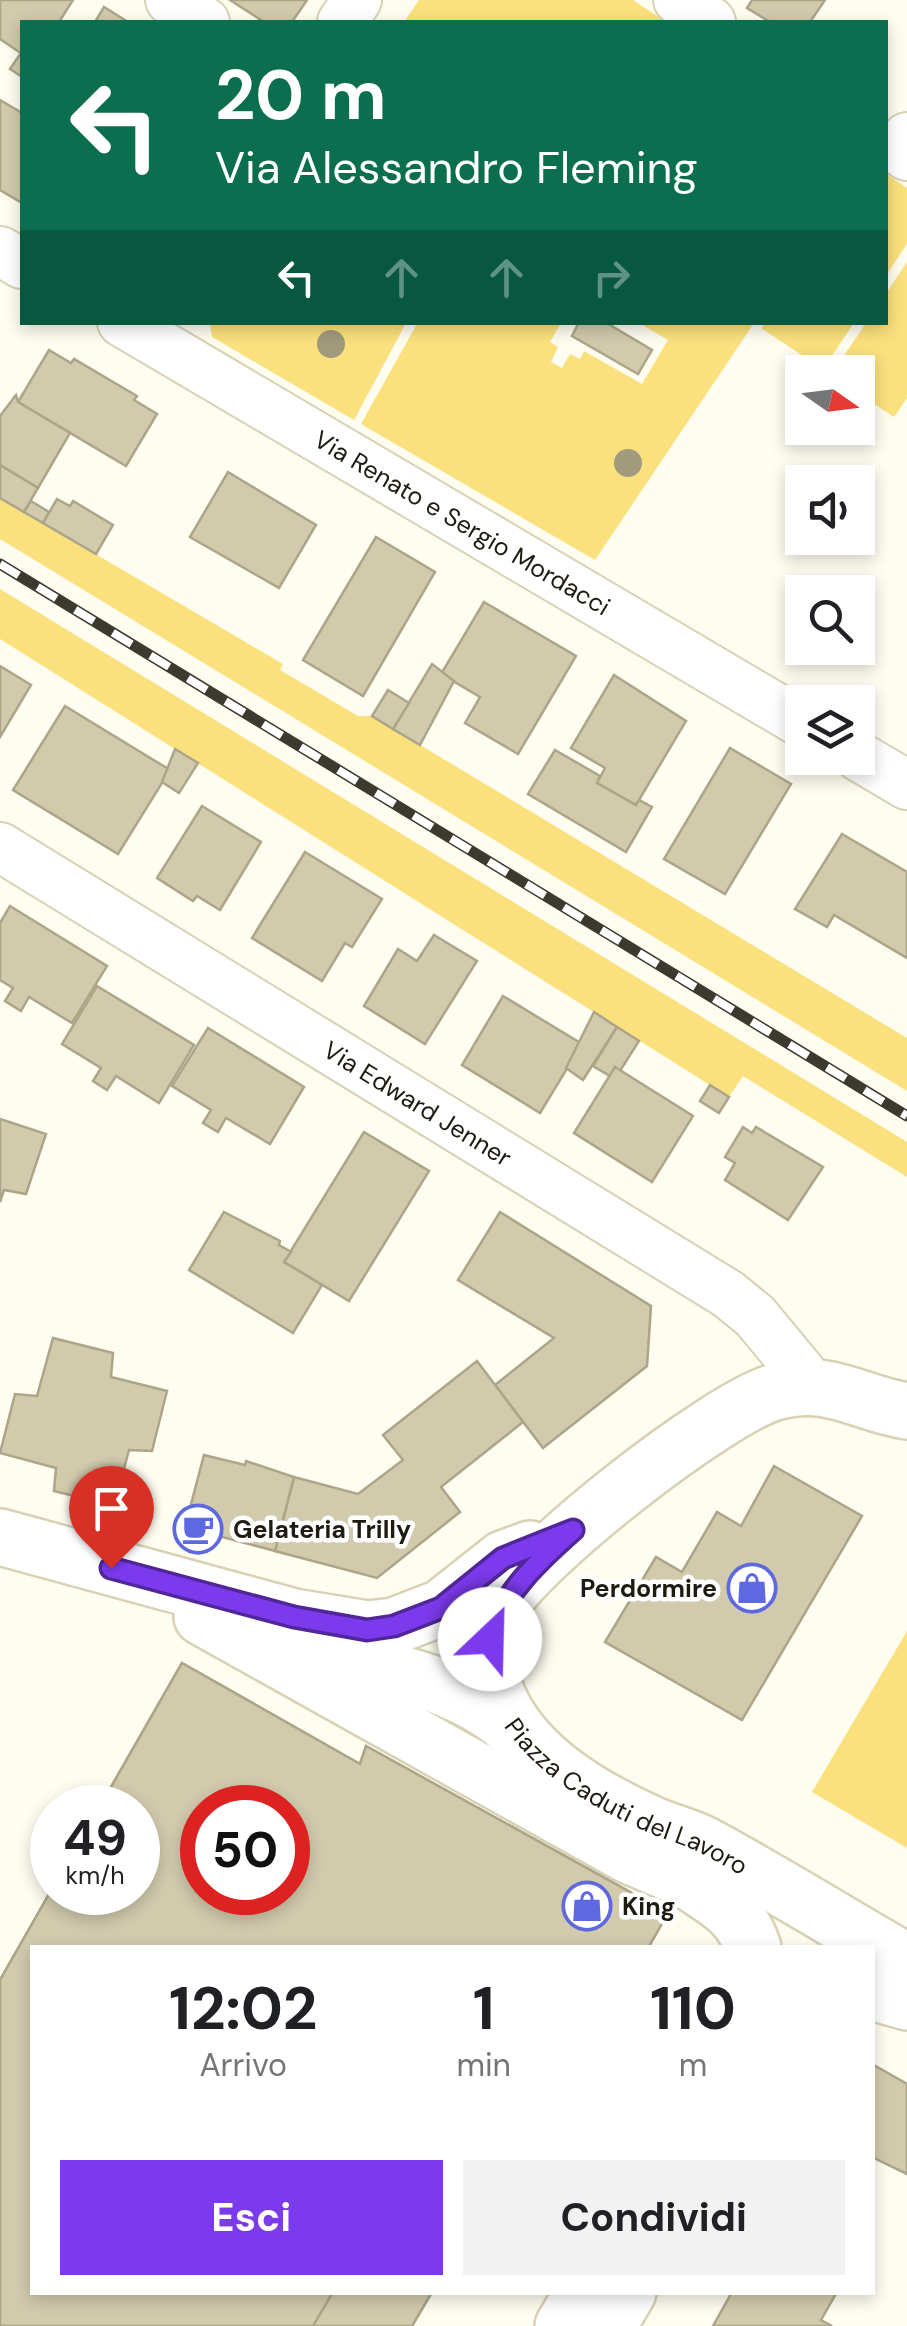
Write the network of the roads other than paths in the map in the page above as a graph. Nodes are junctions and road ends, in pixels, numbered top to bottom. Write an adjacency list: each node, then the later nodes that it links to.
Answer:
1 (170, 0): 3 (street)
2 (678, 0): 4 (street)
3 (202, 20)
4 (708, 20)
5 (137, 326): 6 (street, Via Renato e Sergio Mordacci)
6 (785, 713)
7 (875, 766): 8 (street)
8 (907, 785)
9 (0, 847): 11 (street, Via Edward Jenner)
10 (907, 1380): 11 (main road)
11 (820, 1387): 12 (main road, Piazza Caduti del Lavoro); 13 (main road, Piazza Caduti del Lavoro)
12 (907, 1410)
13 (573, 1530): 14 (main road); 17 (main road, Piazza Caduti del Lavoro)
14 (0, 1537)
15 (0, 1563): 16 (main road)
16 (202, 1617): 17 (main road); 19 (main road)
17 (534, 1750): 18 (main road, Piazza Caduti del Lavoro)
18 (636, 1816): 19 (main road); 21 (main road, Piazza Caduti del Lavoro)
19 (689, 1881): 20 (main road)
20 (751, 1945)
21 (907, 1962)
22 (875, 1993): 23 (main road)
23 (907, 2002)
24 (580, 2295): 26 (main road)
25 (626, 2295): 27 (main road)
26 (563, 2326)
27 (608, 2326)

